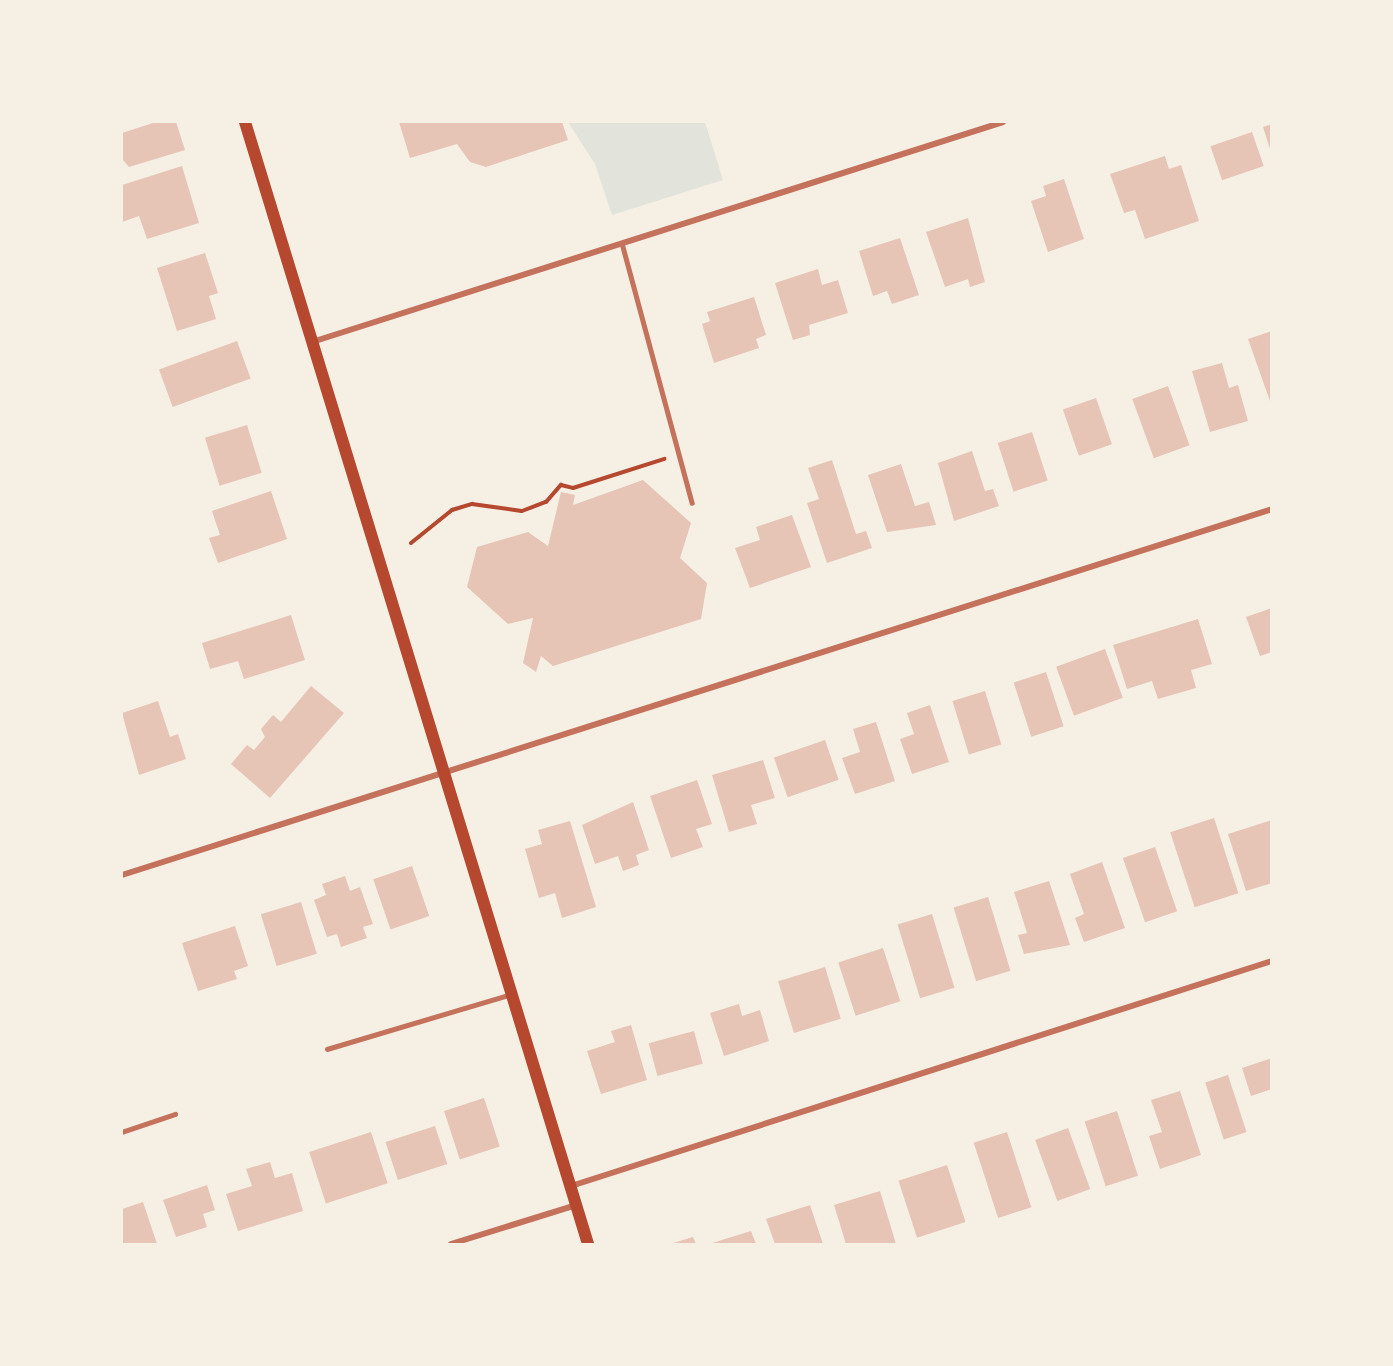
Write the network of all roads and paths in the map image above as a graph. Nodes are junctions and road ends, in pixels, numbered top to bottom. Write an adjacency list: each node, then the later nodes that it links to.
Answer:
1 (245, 122): 4 (main road)
2 (1004, 122): 3 (street)
3 (622, 243): 4 (street); 5 (lane)
4 (312, 342): 9 (main road)
5 (677, 454): 6 (lane); 8 (path)
6 (692, 503)
7 (1272, 508): 9 (street)
8 (411, 543)
9 (445, 774): 10 (street); 12 (main road)
10 (122, 875)
11 (1272, 961): 16 (street)
12 (512, 994): 13 (lane); 16 (main road)
13 (327, 1049)
14 (175, 1114): 15 (lane)
15 (122, 1132)
16 (570, 1186): 17 (main road)
17 (576, 1205): 18 (street); 19 (main road)
18 (451, 1245)
19 (588, 1245)

